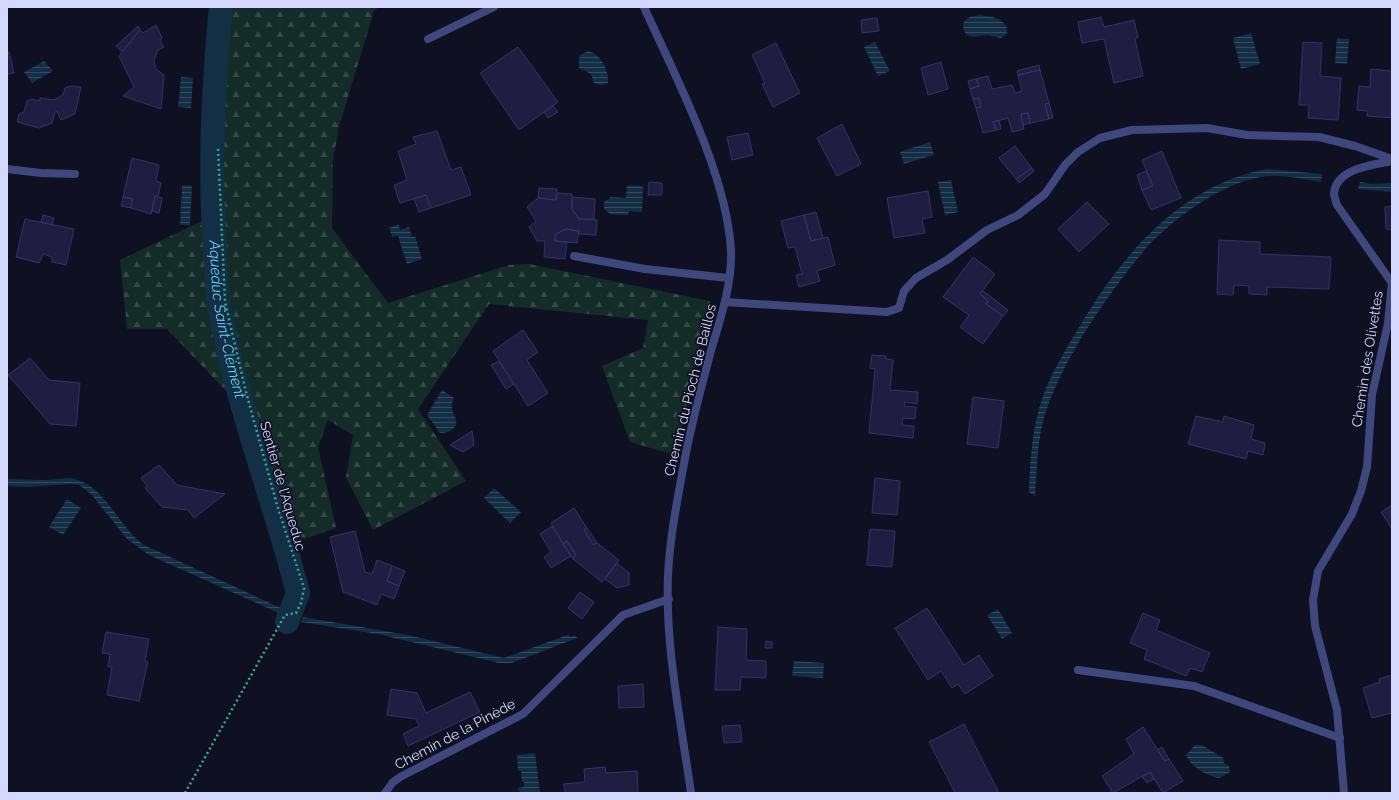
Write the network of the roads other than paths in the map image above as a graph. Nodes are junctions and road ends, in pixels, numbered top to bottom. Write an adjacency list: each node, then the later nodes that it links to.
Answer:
1 (494, 7): 3 (street)
2 (644, 7): 8 (street, Chemin du Pioch de Baillos)
3 (428, 39)
4 (1392, 160): 9 (street); 12 (street, Chemin des Olivettes)
5 (7, 169): 6 (street)
6 (75, 174)
7 (574, 256): 8 (street)
8 (728, 278): 9 (street, Chemin du Pioch de Baillos)
9 (725, 302): 10 (street, Chemin du Pioch de Baillos)
10 (669, 599): 13 (street, Chemin de la Pinède); 14 (street, Chemin du Pioch de Baillos)
11 (1078, 670): 12 (street)
12 (1340, 738): 15 (street, Chemin des Olivettes)
13 (385, 793)
14 (691, 793)
15 (1344, 793)

